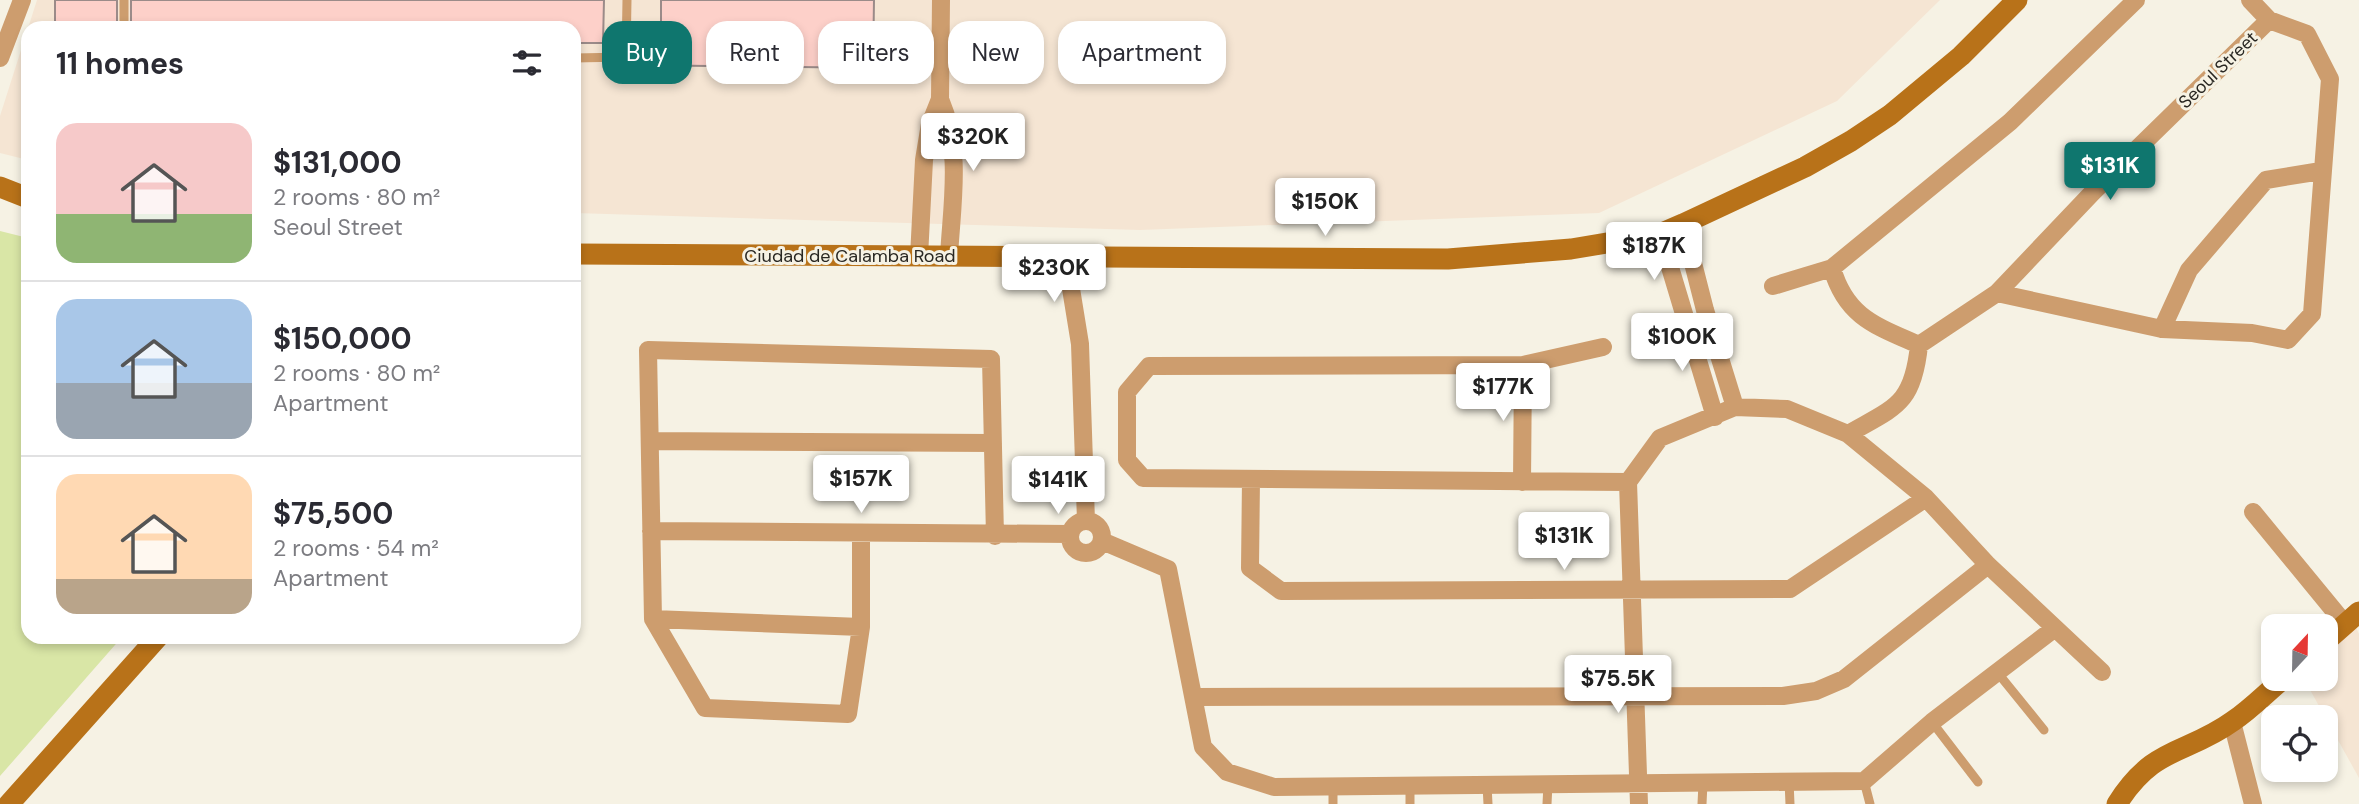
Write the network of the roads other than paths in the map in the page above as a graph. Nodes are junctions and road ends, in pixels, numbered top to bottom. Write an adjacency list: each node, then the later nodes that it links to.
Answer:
1 (22, 0): 10 (street)
2 (124, 0): 9 (lane)
3 (627, 0): 11 (lane)
4 (942, 0): 12 (street)
5 (2017, 0): 16 (main road, Ciudad de Calamba Road)
6 (2136, 0): 22 (street)
7 (2250, 0): 8 (street)
8 (2269, 20): 13 (street); 24 (street, Seoul Street)
9 (124, 21)
10 (0, 58)
11 (581, 58)
12 (940, 99): 19 (street); 20 (street)
13 (2321, 171): 25 (street); 25 (street)
14 (0, 187): 15 (main road)
15 (21, 195)
16 (1683, 224): 17 (main road, Ciudad de Calamba Road); 29 (street)
17 (1660, 234): 21 (main road, Ciudad de Calamba Road); 30 (street)
18 (581, 254): 20 (main road, Ciudad de Calamba Road)
19 (949, 256): 20 (main road, Ciudad de Calamba Road); 21 (main road, Ciudad de Calamba Road)
20 (919, 257)
21 (1066, 258): 39 (street)
22 (1832, 268): 23 (street); 26 (street)
23 (1773, 286)
24 (1997, 293): 25 (street); 26 (street, Seoul Street)
25 (2162, 329)
26 (1919, 345): 31 (street)
27 (1603, 347): 28 (street)
28 (1523, 365): 34 (street); 35 (street)
29 (1735, 407): 30 (street); 31 (street)
30 (1715, 417): 36 (street)
31 (1848, 435): 37 (street)
32 (649, 441): 33 (street); 33 (street); 40 (street)
33 (993, 443): 43 (street)
34 (1251, 480): 35 (street); 46 (street)
35 (1522, 482): 36 (street)
36 (1628, 482): 46 (street)
37 (1926, 498): 45 (street); 46 (street)
38 (2253, 512): 47 (street)
39 (1086, 521): 42 (street); 44 (street)
40 (651, 531): 41 (street); 48 (street)
41 (862, 534): 43 (street); 49 (street)
42 (1070, 534): 43 (street); 44 (street)
43 (995, 536)
44 (1102, 541): 57 (street)
45 (1988, 565): 50 (street); 56 (street)
46 (1633, 592): 56 (street)
47 (2352, 618): 51 (main road)
48 (653, 619): 49 (street); 49 (street)
49 (861, 627)
50 (2056, 628): 53 (street); 54 (street)
51 (2338, 630)
52 (152, 644): 70 (main road)
53 (2102, 672)
54 (1997, 673): 58 (street); 60 (lane)
55 (2269, 691): 59 (main road)
56 (1636, 696): 57 (street); 67 (street)
57 (1194, 697): 68 (street)
58 (1932, 722): 61 (street); 63 (lane)
59 (2232, 722): 77 (main road); 78 (street)
60 (2044, 730)
61 (1864, 781): 62 (street); 76 (lane)
62 (1789, 782): 64 (street); 75 (lane)
63 (1978, 782)
64 (1703, 783): 67 (street); 74 (lane)
65 (1487, 785): 66 (street); 69 (street); 71 (lane)
66 (1548, 785): 67 (street); 72 (lane)
67 (1637, 785): 73 (street)
68 (1333, 795): 69 (street)
69 (1410, 795)
70 (9, 804)
71 (1488, 804)
72 (1547, 804)
73 (1639, 804)
74 (1702, 804)
75 (1790, 804)
76 (1870, 804)
77 (2117, 804)
78 (2253, 804)

